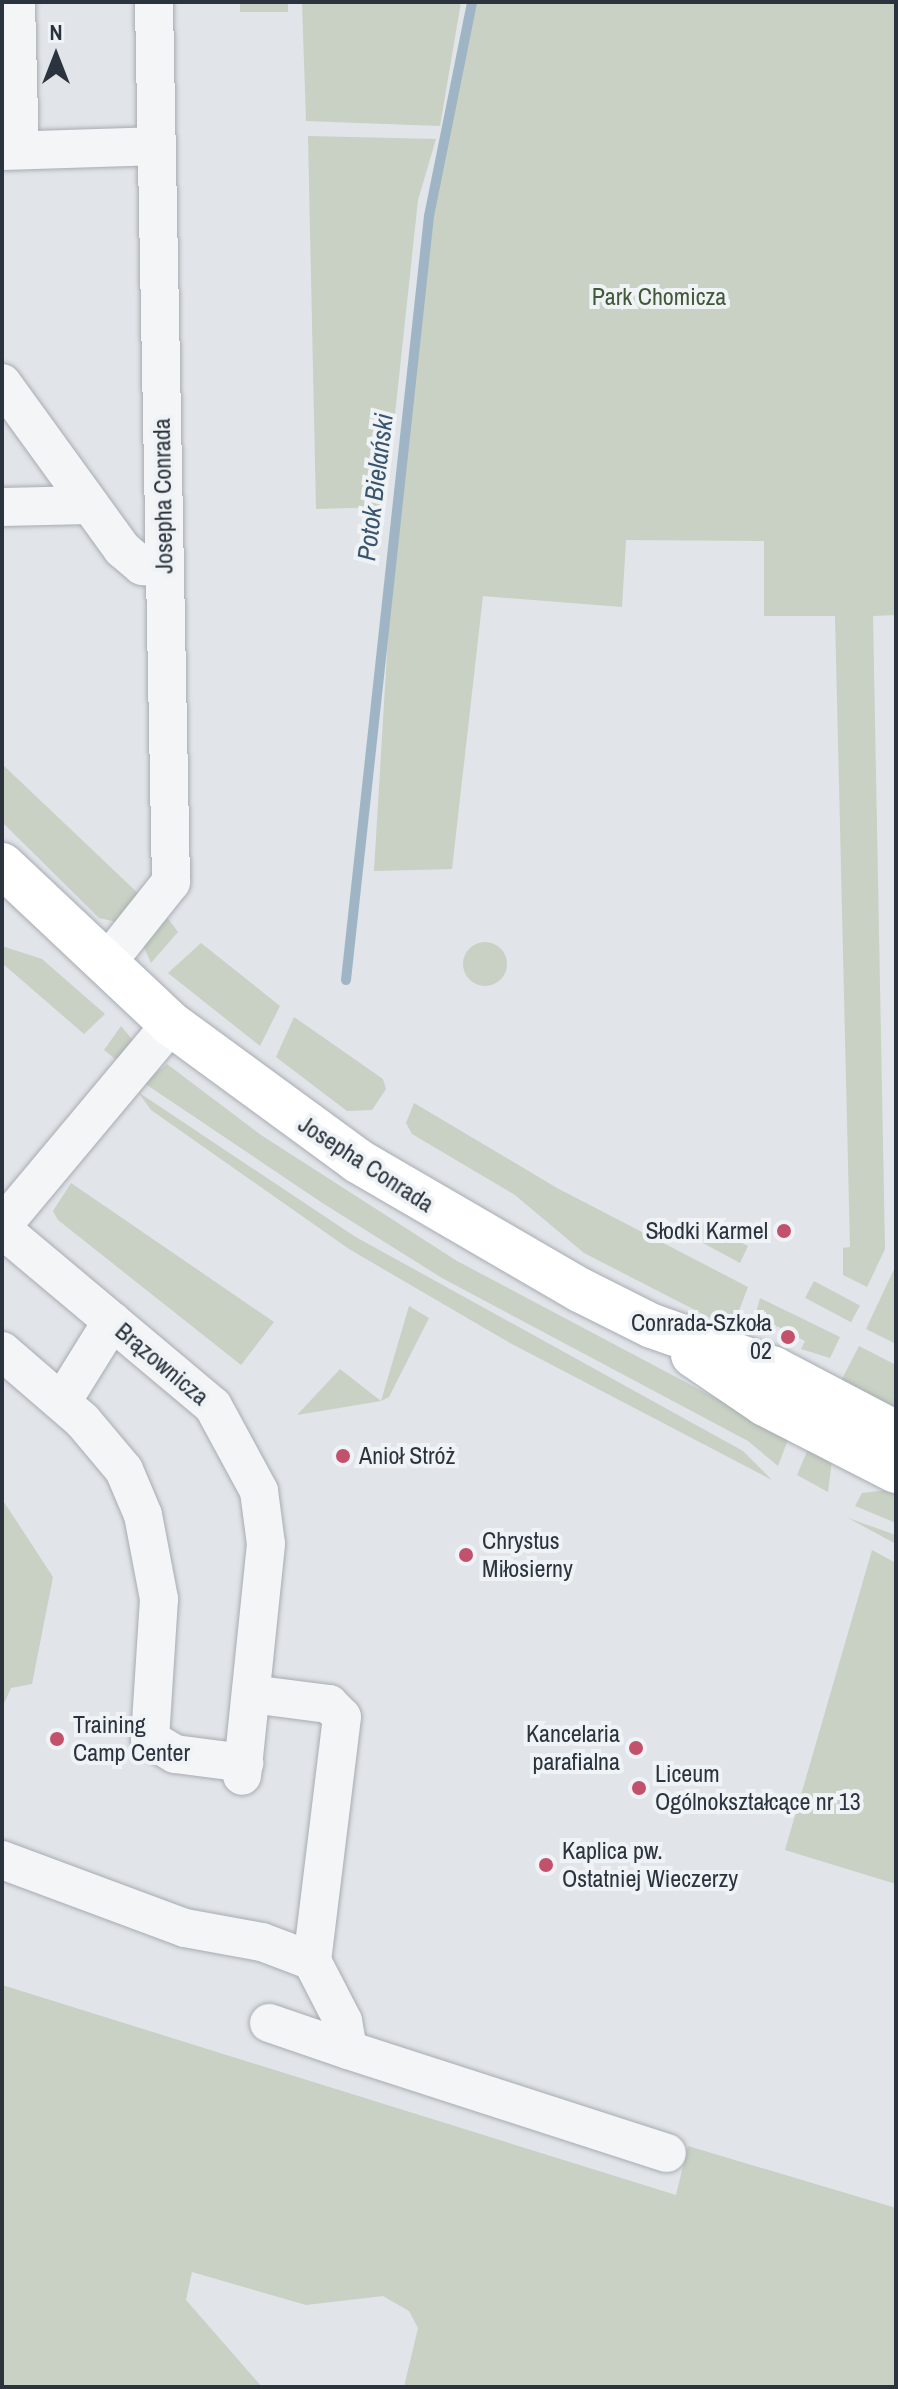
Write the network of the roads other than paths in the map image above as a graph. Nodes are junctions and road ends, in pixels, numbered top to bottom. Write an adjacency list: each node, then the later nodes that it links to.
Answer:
1 (16, 2): 4 (street)
2 (154, 2): 3 (street, Josepha Conrada)
3 (157, 146): 4 (street); 8 (street, Josepha Conrada)
4 (11, 150)
5 (2, 383): 6 (street)
6 (90, 505): 7 (street); 8 (street)
7 (2, 507)
8 (164, 568): 10 (street, Josepha Conrada)
9 (2, 865): 10 (street, Josepha Conrada)
10 (105, 965): 11 (street, Josepha Conrada)
11 (171, 1024): 12 (street, Brązownicza); 14 (street, Josepha Conrada)
12 (2, 1227): 13 (street, Brązownicza)
13 (112, 1321): 16 (street); 19 (street, Brązownicza)
14 (652, 1326): 17 (street, Josepha Conrada); 18 (street, Josepha Conrada)
15 (2, 1351): 16 (street)
16 (63, 1400): 19 (street, Brązownicza)
17 (896, 1433)
18 (896, 1471)
19 (251, 1694): 21 (street)
20 (2, 1860): 21 (street)
21 (312, 1961): 23 (street)
22 (269, 2023): 23 (street)
23 (348, 2050): 24 (street)
24 (667, 2153)

